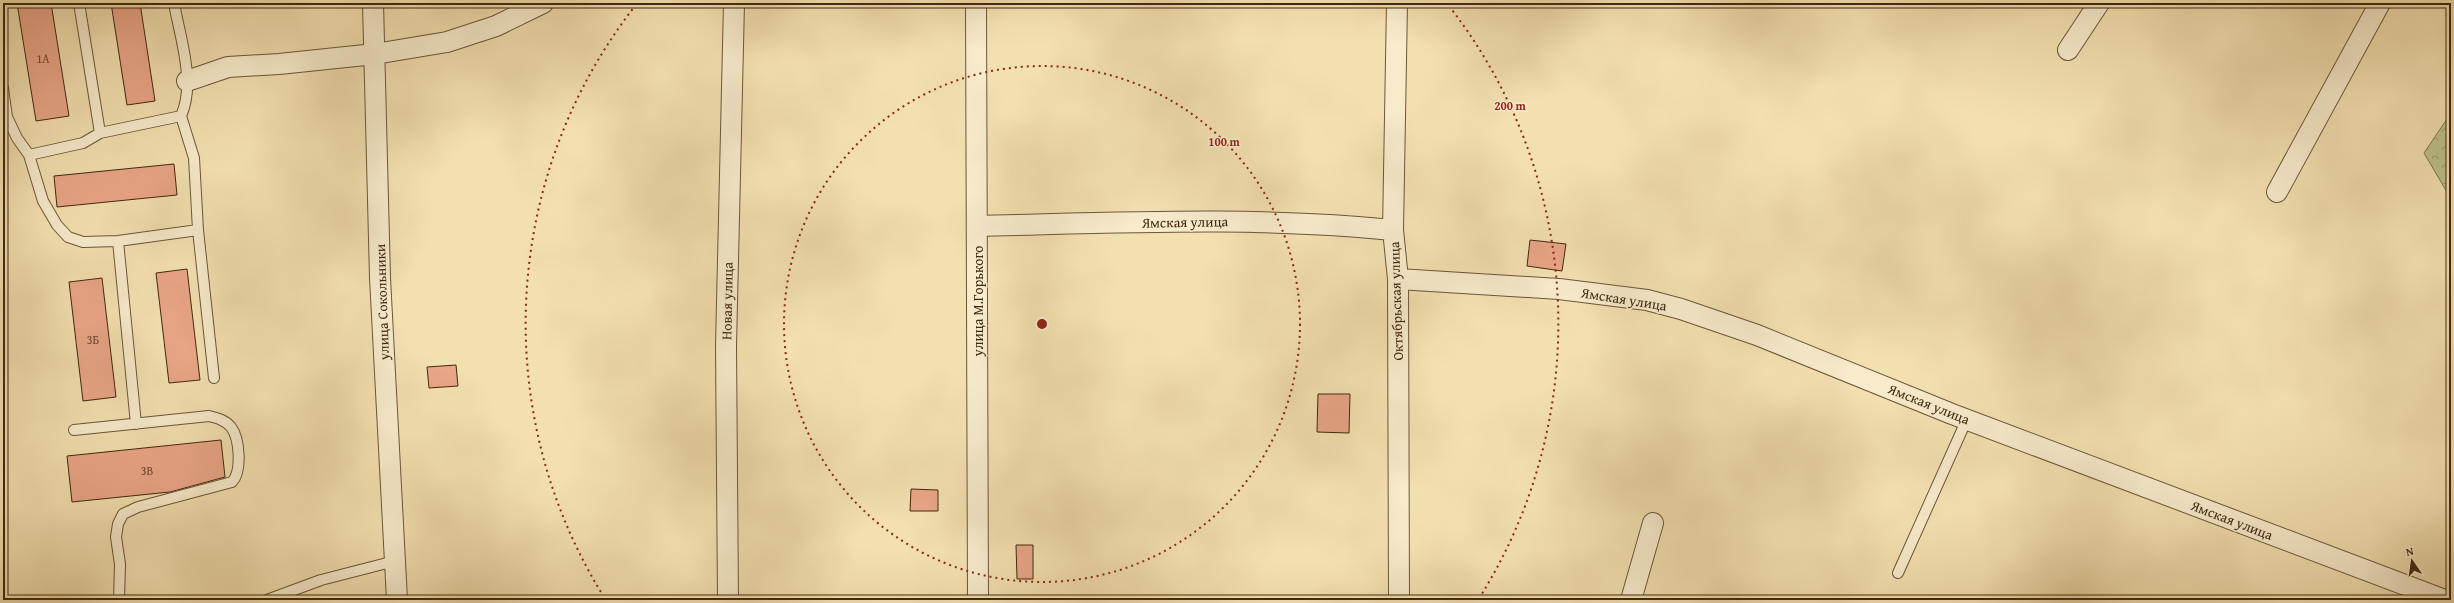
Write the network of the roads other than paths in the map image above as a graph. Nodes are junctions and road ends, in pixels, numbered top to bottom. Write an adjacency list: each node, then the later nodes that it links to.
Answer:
1 (79, 3): 15 (lane)
2 (174, 3): 12 (lane)
3 (373, 3): 11 (street, улица Сокольники)
4 (543, 3): 11 (street)
5 (734, 3): 33 (street, Новая улица)
6 (976, 3): 18 (street, улица М.Горького)
7 (1397, 3): 20 (street, Октябрьская улица)
8 (2099, 3): 10 (street)
9 (2380, 3): 17 (street)
10 (2068, 50)
11 (375, 54): 12 (street); 28 (street, улица Сокольники)
12 (187, 80): 14 (lane)
13 (3, 88): 16 (lane)
14 (181, 116): 15 (lane); 19 (lane)
15 (100, 133): 16 (lane)
16 (29, 155): 21 (lane)
17 (2277, 192)
18 (978, 226): 20 (street, Ямская улица); 34 (street, улица М.Горького)
19 (198, 230): 21 (lane); 23 (lane)
20 (1393, 230): 22 (street, Октябрьская улица)
21 (118, 241): 25 (lane)
22 (1398, 279): 24 (street, Ямская улица); 35 (street, Октябрьская улица)
23 (214, 378)
24 (1967, 419): 29 (lane); 37 (street, Ямская улица)
25 (136, 424): 26 (lane); 30 (lane)
26 (74, 430)
27 (1653, 523): 36 (street)
28 (395, 561): 31 (lane); 32 (street, улица Сокольники)
29 (1898, 573)
30 (119, 600)
31 (267, 600)
32 (397, 600)
33 (728, 600)
34 (978, 600)
35 (1399, 600)
36 (1631, 600)
37 (2445, 600)

